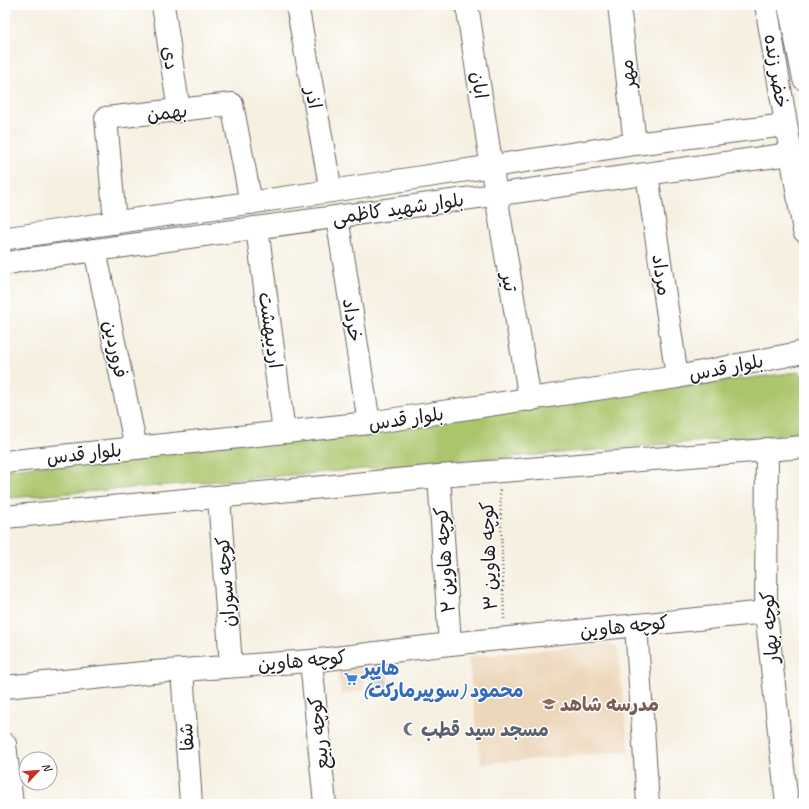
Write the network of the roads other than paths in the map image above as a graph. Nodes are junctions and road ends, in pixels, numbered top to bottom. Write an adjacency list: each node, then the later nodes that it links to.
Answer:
1 (163, 5): 8 (street, دی)
2 (297, 5): 14 (street, اذر)
3 (467, 5): 12 (street, ابان)
4 (619, 5): 10 (street, مهر)
5 (766, 5): 9 (street, خضر زنده)
6 (789, 5): 7 (street, خضر زنده)
7 (804, 79)
8 (179, 111): 16 (street, بهمن); 18 (street, بهمن)
9 (785, 125): 10 (street, بلوار شهید کاظمی); 11 (street, خضر زنده)
10 (635, 144): 12 (street, بلوار شهید کاظمی)
11 (790, 154): 13 (street, بلوار شهید کاظمی); 20 (street, خضر زنده)
12 (492, 165): 14 (street, بلوار شهید کاظمی); 15 (street, تیر)
13 (647, 174): 15 (street, بلوار شهید کاظمی); 25 (street, مرداد)
14 (331, 191): 16 (street, بلوار شهید کاظمی)
15 (496, 195): 17 (street, بلوار شهید کاظمی); 26 (street, تیر)
16 (250, 203): 18 (street, بلوار شهید کاظمی)
17 (337, 217): 19 (street, بلوار شهید کاظمی); 27 (street, خرداد)
18 (115, 223): 21 (street, بلوار شهید کاظمی)
19 (257, 228): 22 (street, بلوار شهید کاظمی); 28 (street, اردیبهشت)
20 (804, 231)
21 (5, 236)
22 (95, 250): 23 (street, بلوار شهید کاظمی); 30 (street, فروردین)
23 (5, 264)
24 (804, 352): 25 (street, بلوار قدس)
25 (677, 377): 26 (street, بلوار قدس)
26 (530, 400): 27 (street, بلوار قدس)
27 (369, 423): 28 (street, بلوار قدس)
28 (284, 432): 30 (street, بلوار قدس)
29 (804, 446): 31 (street)
30 (136, 448): 32 (street, بلوار قدس)
31 (767, 449): 33 (street); 36 (street, کوچه بهار)
32 (5, 462)
33 (439, 476): 34 (street); 38 (street, کوچه هاوین ۲)
34 (219, 496): 35 (street); 40 (street, کوچه سوران)
35 (5, 517)
36 (766, 612): 37 (street, کوچه هاوین); 49 (street, کوچه بهار)
37 (636, 625): 38 (street, کوچه هاوین); 48 (street)
38 (450, 644): 39 (street, کوچه هاوین)
39 (311, 661): 40 (street, کوچه هاوین); 47 (street, کوچه ربیع)
40 (231, 666): 41 (street, کوچه هاوین)
41 (182, 670): 42 (street, کوچه هاوین); 46 (street, شفا)
42 (5, 687)
43 (5, 744): 45 (street)
44 (804, 802): 49 (lane)
45 (12, 804)
46 (191, 804)
47 (325, 804)
48 (648, 804)
49 (787, 804)

